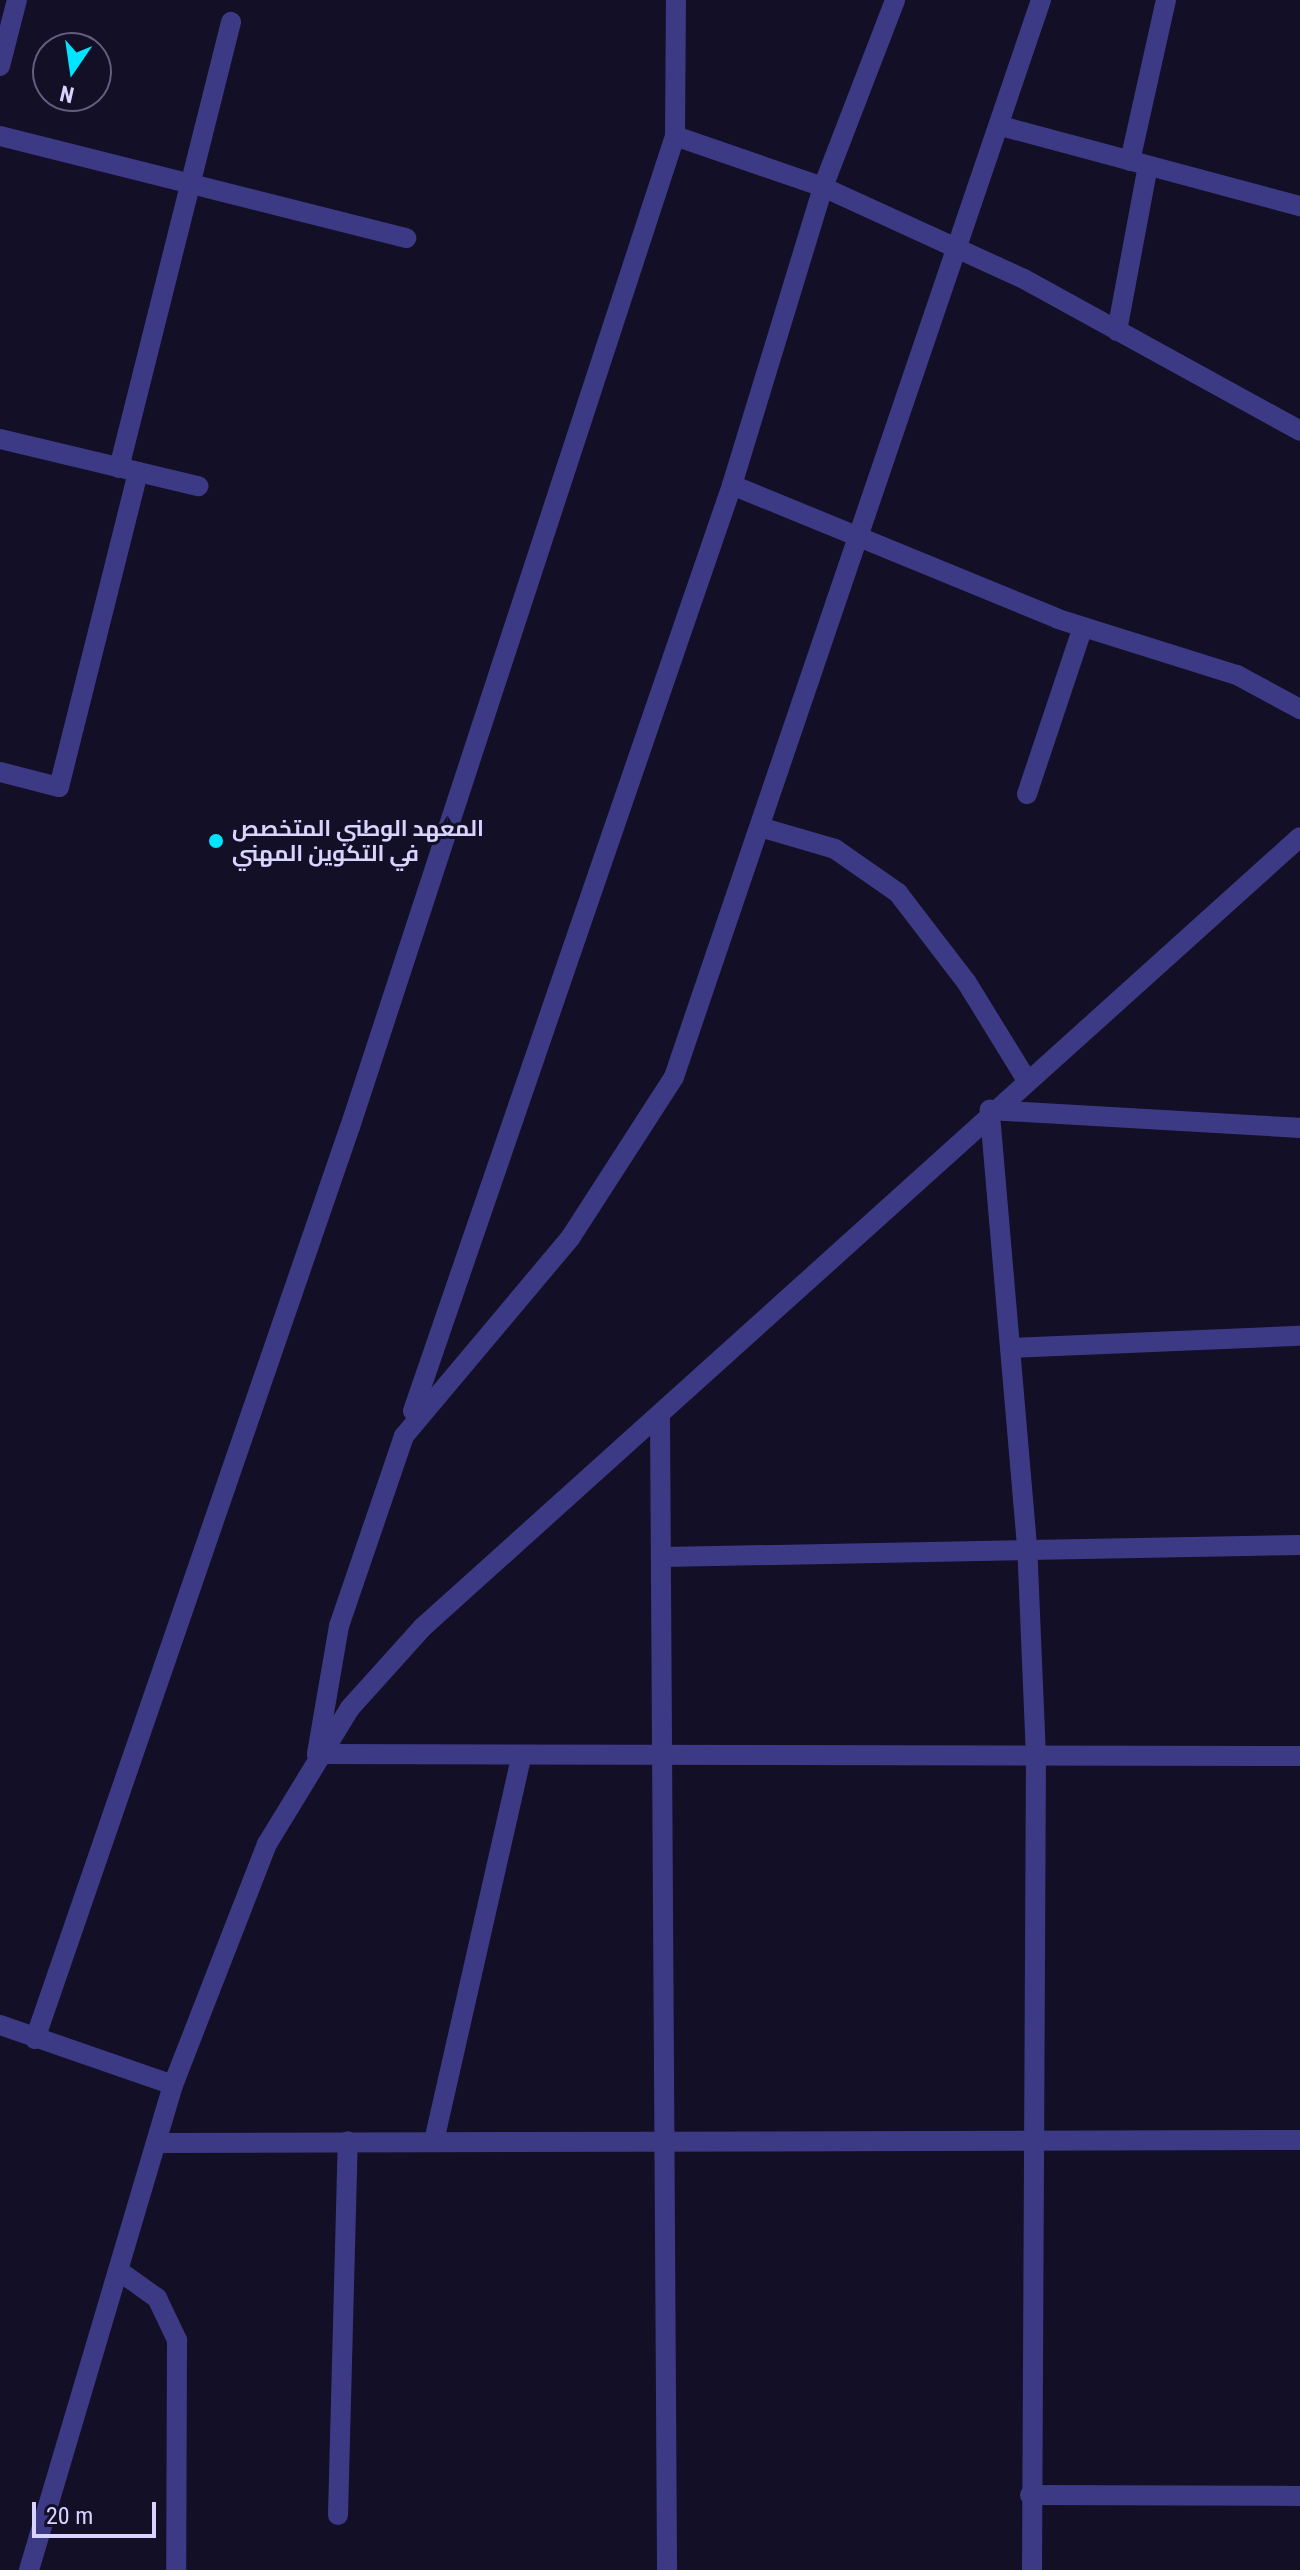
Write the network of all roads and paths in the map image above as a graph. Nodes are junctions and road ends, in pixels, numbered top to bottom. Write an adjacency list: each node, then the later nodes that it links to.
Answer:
1 (17, 0): 7 (street)
2 (676, 0): 10 (street)
3 (895, 0): 13 (street)
4 (1041, 0): 8 (street)
5 (1166, 0): 11 (street)
6 (231, 22): 12 (street)
7 (0, 66)
8 (1001, 126): 11 (street); 16 (street)
9 (0, 136): 12 (street)
10 (675, 136): 13 (street); 46 (street)
11 (1139, 163): 14 (street); 17 (street)
12 (191, 184): 15 (street); 20 (street)
13 (823, 187): 16 (street); 21 (street)
14 (1300, 206)
15 (406, 238)
16 (959, 252): 17 (street); 23 (street)
17 (1117, 331): 18 (street)
18 (1300, 431)
19 (0, 439): 20 (street)
20 (129, 470): 22 (street); 26 (street)
21 (732, 485): 23 (street); 36 (street)
22 (198, 486)
23 (862, 537): 24 (street); 28 (street)
24 (1083, 627): 25 (street); 27 (street)
25 (1300, 709)
26 (0, 772)
27 (1027, 794)
28 (760, 827): 30 (street); 36 (street)
29 (1300, 837): 30 (street)
30 (1026, 1079): 31 (street)
31 (990, 1110): 32 (street); 34 (street); 35 (street)
32 (1300, 1128)
33 (1300, 1336): 34 (street)
34 (1010, 1348): 38 (street)
35 (660, 1417): 39 (street); 40 (street)
36 (404, 1436): 40 (street)
37 (1300, 1545): 38 (street)
38 (1027, 1546): 39 (street); 42 (street)
39 (663, 1557): 44 (street)
40 (317, 1754): 43 (street); 47 (street)
41 (1300, 1756): 42 (street)
42 (1036, 1757): 44 (street); 48 (street)
43 (521, 1758): 44 (street); 52 (street)
44 (666, 1758): 49 (street)
45 (0, 2025): 46 (street)
46 (35, 2039): 47 (street)
47 (173, 2085): 53 (street)
48 (1039, 2139): 49 (street); 50 (street); 55 (street)
49 (669, 2140): 52 (street); 60 (street)
50 (1300, 2140)
51 (348, 2141): 52 (street); 53 (street); 57 (street)
52 (434, 2141)
53 (156, 2143): 54 (street)
54 (119, 2271): 58 (street); 59 (street)
55 (1030, 2495): 56 (street); 61 (street)
56 (1300, 2496)
57 (338, 2515)
58 (29, 2570)
59 (176, 2570)
60 (667, 2570)
61 (1032, 2570)

